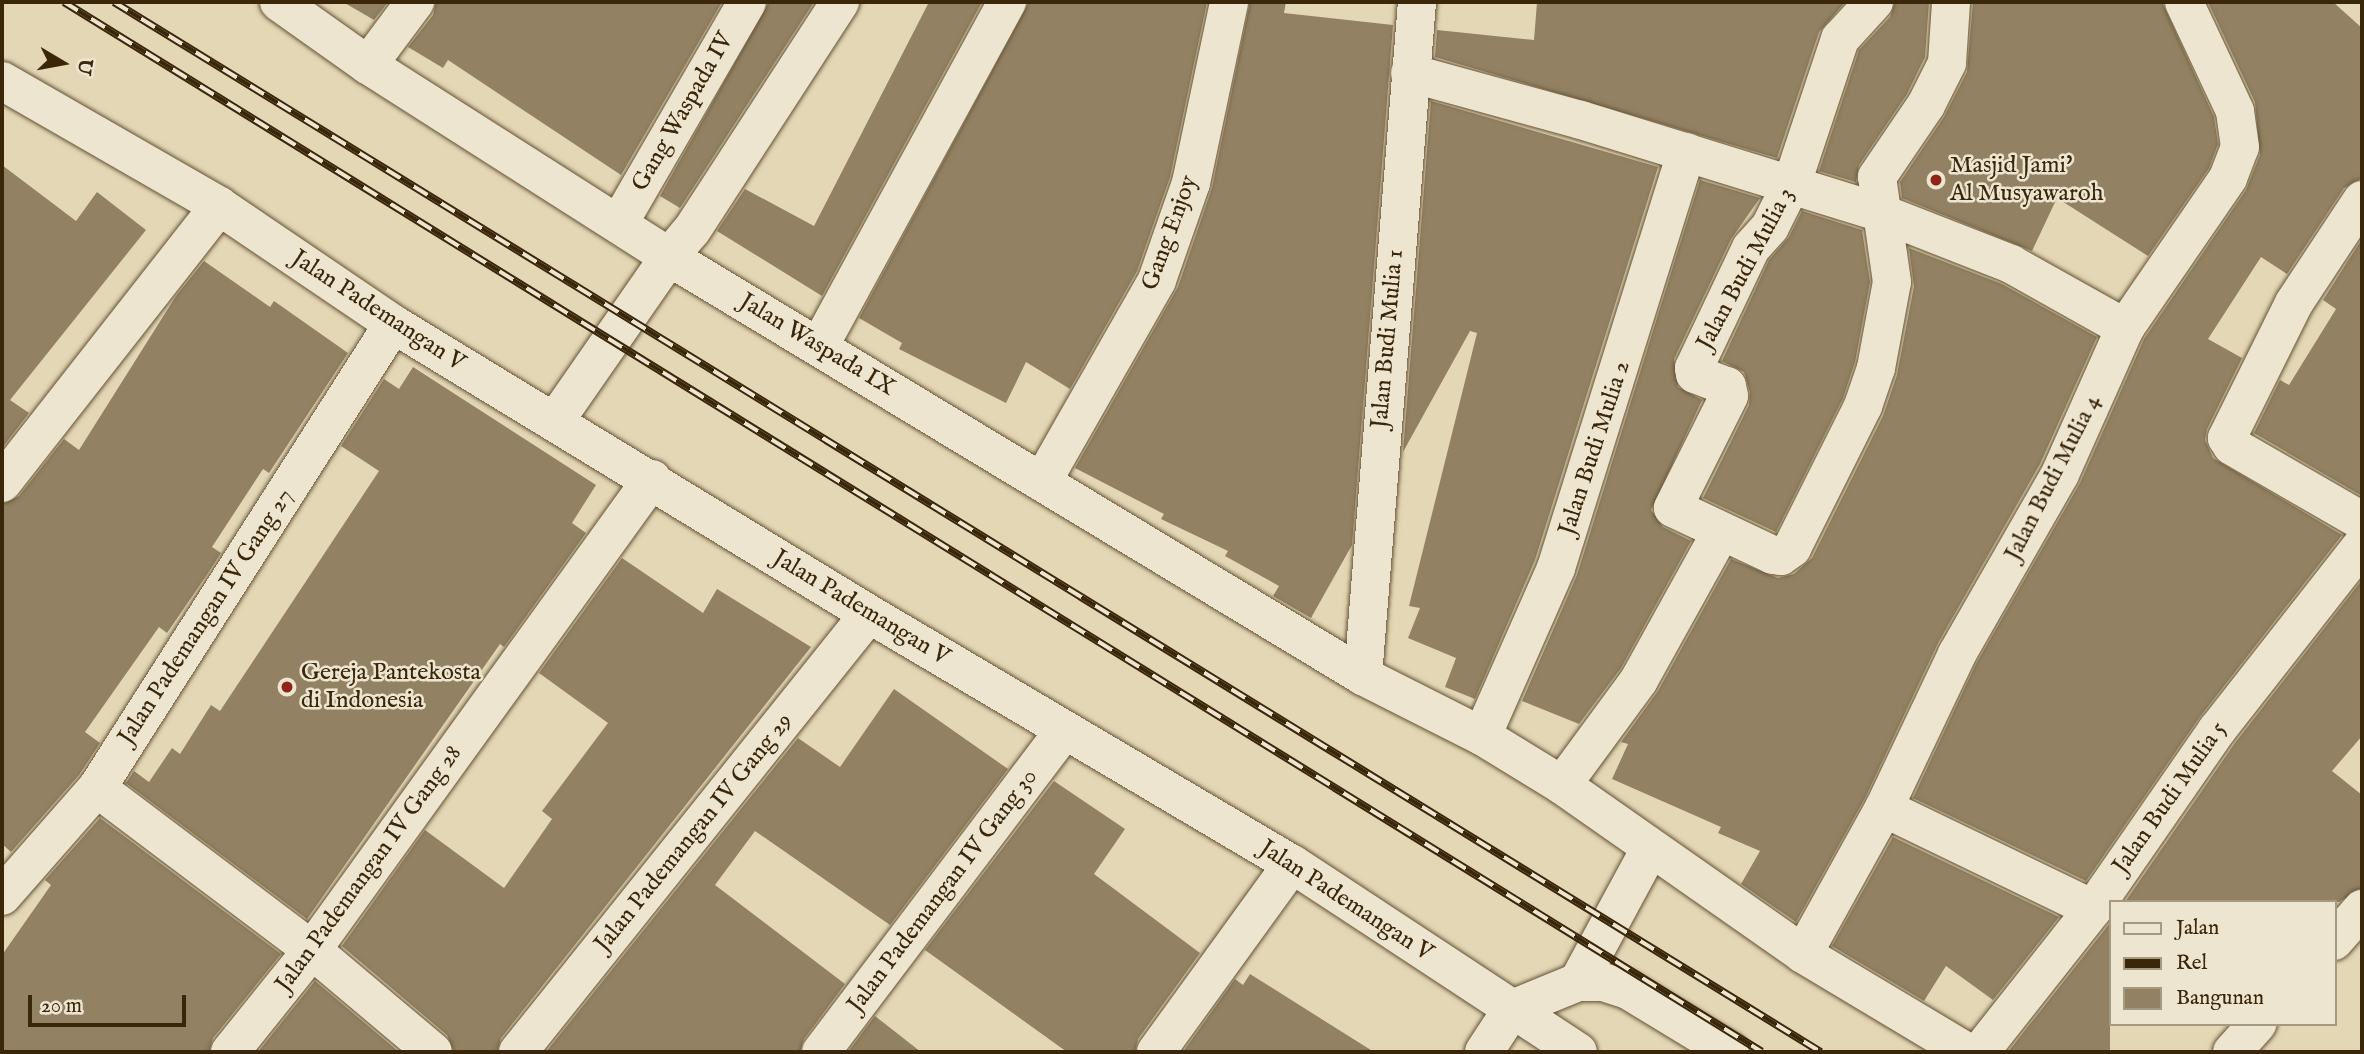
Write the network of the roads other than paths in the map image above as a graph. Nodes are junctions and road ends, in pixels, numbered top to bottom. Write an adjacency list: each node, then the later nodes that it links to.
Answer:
1 (279, 2): 11 (street, Jalan Waspada IX)
2 (415, 2): 11 (street)
3 (747, 2): 19 (street, Gang Waspada IV)
4 (840, 2): 20 (street)
5 (1007, 2): 23 (street)
6 (1229, 2): 26 (street, Gang Enjoy)
7 (1418, 2): 12 (street, Jalan Budi Mulia 1)
8 (1874, 2): 15 (street, Jalan Budi Mulia 3)
9 (1951, 2): 18 (street, Jalan Budi Mulia 3)
10 (2184, 2): 22 (street, Jalan Budi Mulia 4)
11 (368, 65): 19 (street, Jalan Waspada IX)
12 (1410, 73): 14 (street); 32 (street, Jalan Budi Mulia 1)
13 (2, 81): 17 (street, Jalan Pademangan V)
14 (1686, 152): 15 (street); 34 (street, Jalan Budi Mulia 2)
15 (1792, 183): 18 (street); 29 (street, Jalan Budi Mulia 3)
16 (2362, 200): 28 (street)
17 (219, 206): 21 (street, Jalan Pademangan V); 27 (street)
18 (1881, 213): 22 (street); 29 (street, Jalan Budi Mulia 3)
19 (619, 223): 20 (street, Jalan Waspada IX)
20 (669, 257): 23 (street, Jalan Waspada IX); 24 (street)
21 (393, 324): 24 (street, Jalan Pademangan V); 36 (street, Jalan Pademangan IV Gang 27)
22 (2125, 328): 37 (street, Jalan Budi Mulia 4)
23 (820, 345): 26 (street, Jalan Waspada IX)
24 (555, 421): 25 (street, Jalan Pademangan V)
25 (652, 479): 31 (street, Jalan Pademangan V); 44 (street, Jalan Pademangan IV Gang 28)
26 (1042, 482): 32 (street, Jalan Waspada IX)
27 (2, 483)
28 (2362, 522)
29 (1721, 532): 35 (street)
30 (2362, 545): 41 (street, Jalan Budi Mulia 5)
31 (869, 614): 33 (street, Jalan Pademangan V); 51 (street, Jalan Pademangan IV Gang 29)
32 (1363, 676): 34 (street, Jalan Waspada IX)
33 (1064, 731): 39 (street, Jalan Pademangan V); 52 (street, Jalan Pademangan IV Gang 30)
34 (1482, 736): 35 (street, Jalan Waspada IX)
35 (1562, 785): 38 (street, Jalan Waspada IX)
36 (97, 788): 40 (street, Jalan Pademangan IV Gang 27); 44 (street)
37 (1884, 808): 41 (street); 45 (street, Jalan Budi Mulia 4)
38 (1650, 849): 45 (street, Jalan Waspada IX); 46 (street)
39 (1292, 864): 47 (street, Jalan Pademangan V); 53 (street)
40 (2, 896)
41 (2093, 909): 58 (street, Jalan Budi Mulia 5)
42 (2362, 909): 43 (street)
43 (2336, 939)
44 (312, 950): 49 (street, Jalan Pademangan IV Gang 28); 50 (street)
45 (1802, 954): 57 (street, Jalan Waspada IX)
46 (1577, 982): 47 (street); 56 (street)
47 (1512, 1009): 54 (street); 55 (street, Jalan Pademangan V)
48 (2255, 1026): 59 (street)
49 (230, 1052)
50 (433, 1052)
51 (518, 1052)
52 (821, 1052)
53 (1156, 1052)
54 (1484, 1052)
55 (1578, 1052)
56 (1730, 1052)
57 (1967, 1052)
58 (1980, 1052)
59 (2232, 1052)

